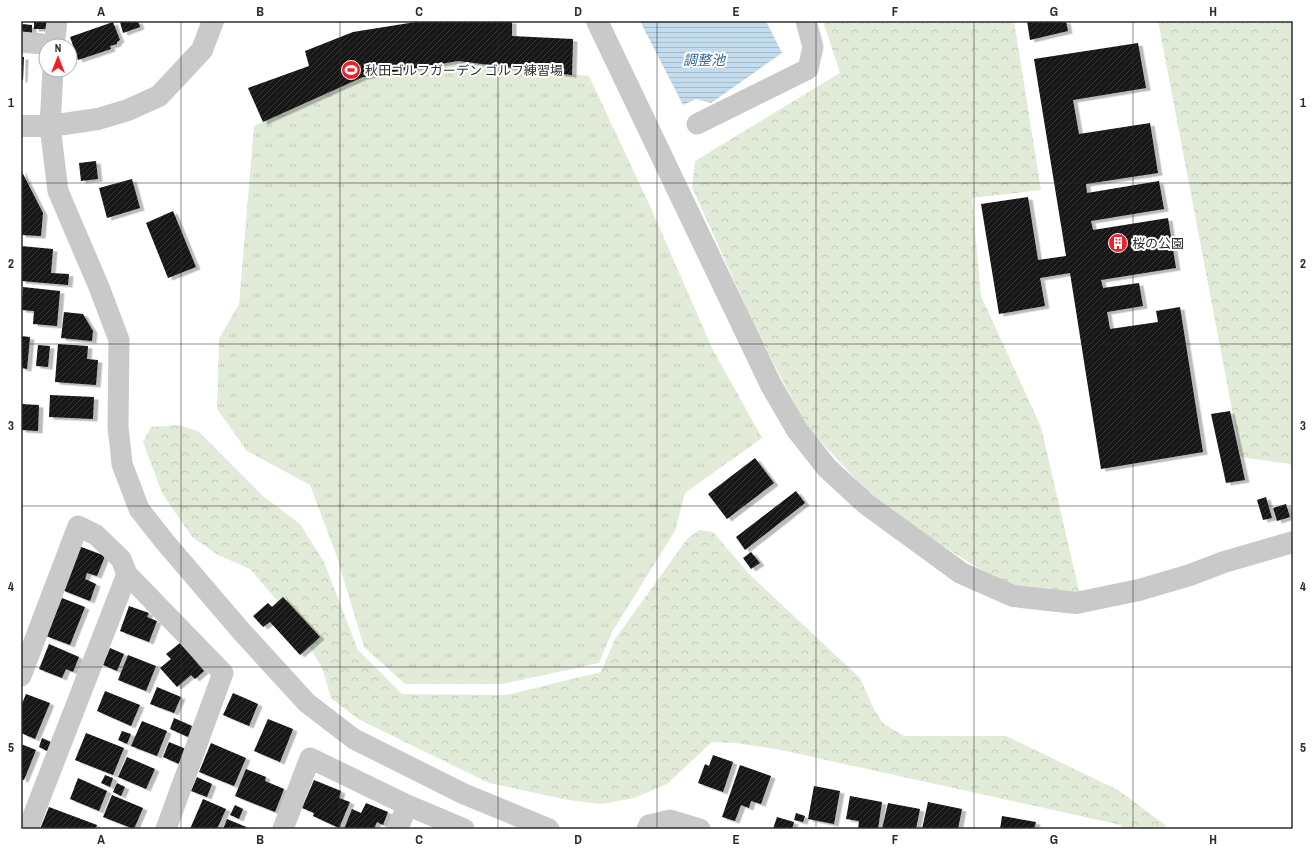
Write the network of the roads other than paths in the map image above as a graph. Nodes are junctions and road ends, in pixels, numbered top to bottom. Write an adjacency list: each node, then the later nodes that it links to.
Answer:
1 (57, 21): 5 (street)
2 (213, 21): 11 (street)
3 (597, 21): 12 (street)
4 (806, 21): 9 (street)
5 (55, 38)
6 (21, 42): 7 (street)
7 (38, 44)
8 (53, 78): 11 (street)
9 (697, 124)
10 (21, 126): 11 (street)
11 (50, 126): 21 (street)
12 (1293, 542)
13 (127, 574): 14 (street); 16 (street); 17 (street)
14 (21, 676)
15 (407, 805): 18 (street); 19 (street); 20 (street)
16 (28, 829)
17 (166, 829)
18 (283, 829)
19 (398, 829)
20 (464, 829)
21 (548, 829)
22 (647, 829): 23 (street)
23 (700, 829)

